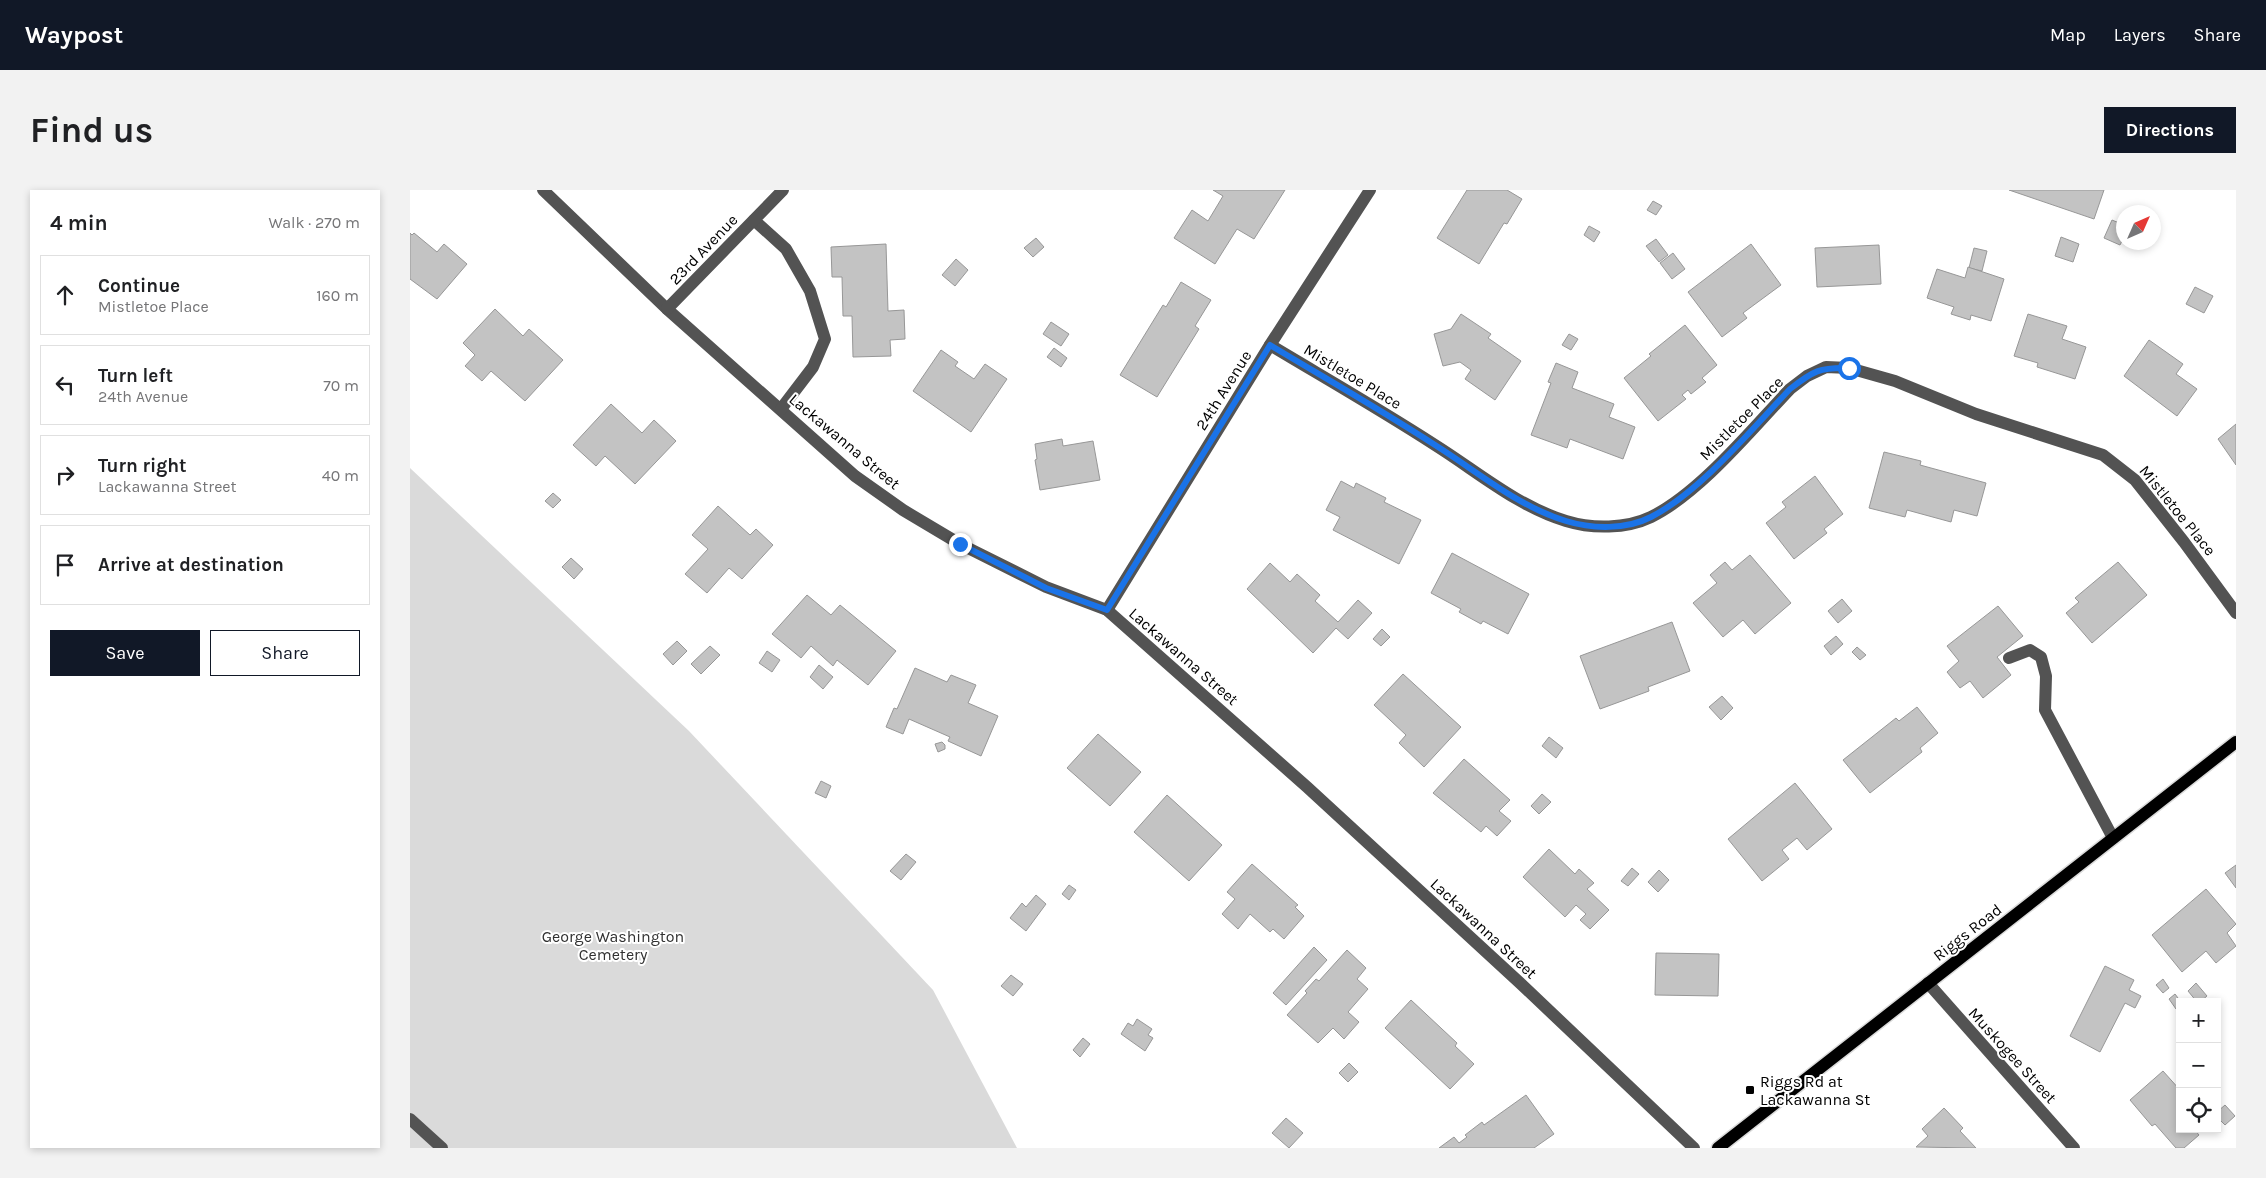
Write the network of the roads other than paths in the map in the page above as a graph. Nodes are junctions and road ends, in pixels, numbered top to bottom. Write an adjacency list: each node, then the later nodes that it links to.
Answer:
1 (543, 190): 5 (street, Lackawanna Street)
2 (783, 190): 4 (street, 23rd Avenue)
3 (1370, 190): 6 (street, 24th Avenue)
4 (754, 220): 5 (street, 23rd Avenue); 7 (street)
5 (666, 309): 7 (street, Lackawanna Street)
6 (1270, 345): 8 (street, 24th Avenue); 9 (street, Mistletoe Place)
7 (781, 410): 8 (street, Lackawanna Street)
8 (1107, 610): 16 (street, Lackawanna Street)
9 (2236, 613)
10 (2009, 658): 12 (street)
11 (2236, 742): 12 (main road, Riggs Road)
12 (2113, 838): 13 (main road, Riggs Road)
13 (1928, 983): 17 (main road, Riggs Road); 18 (street, Muskogee Street)
14 (410, 1119): 15 (street)
15 (442, 1148)
16 (1694, 1148)
17 (1718, 1148)
18 (2074, 1148)

